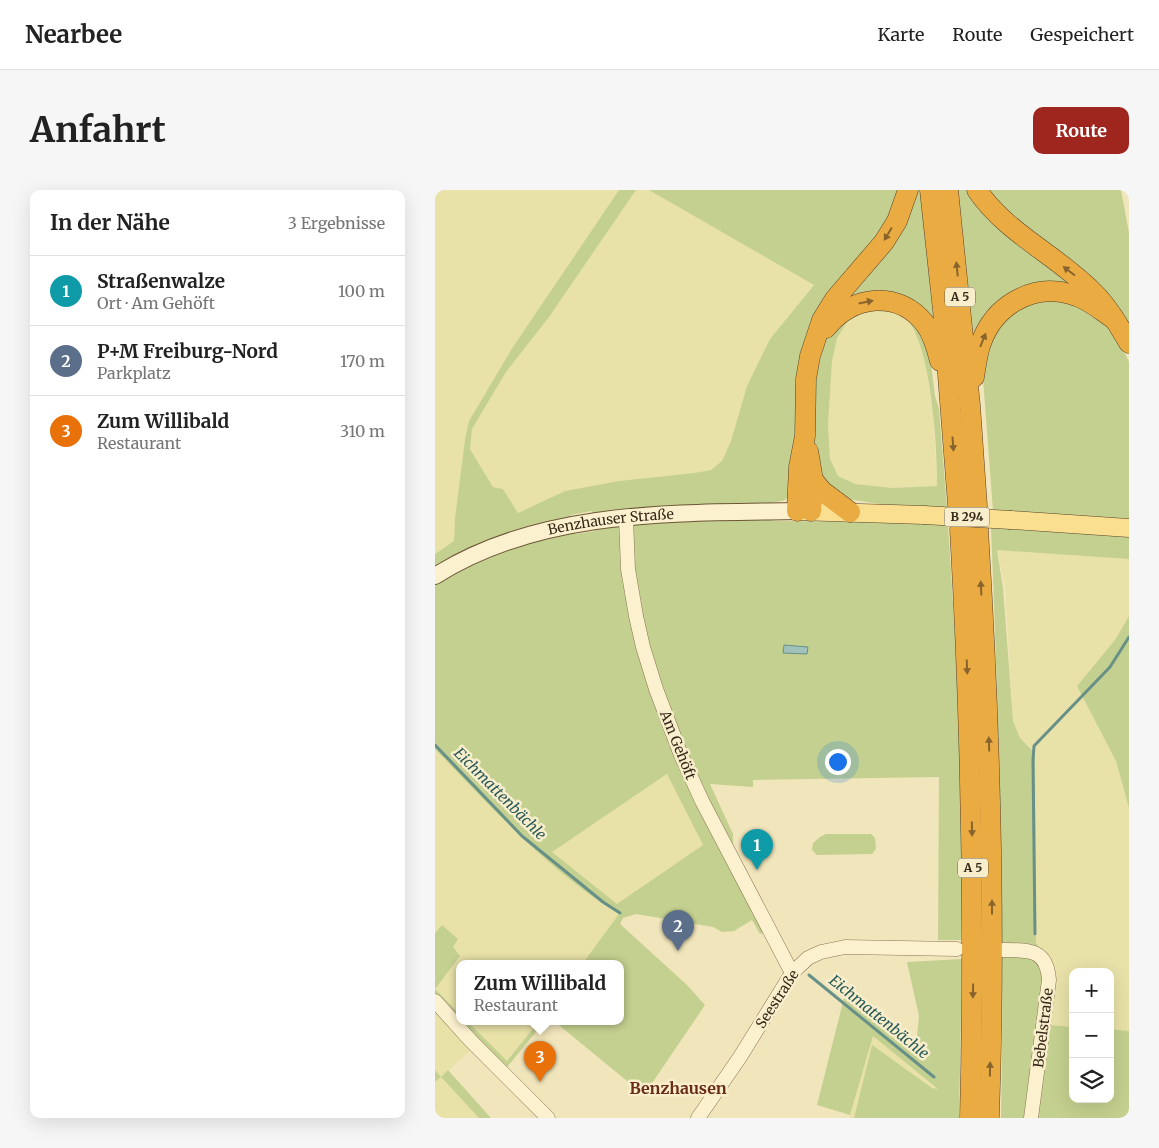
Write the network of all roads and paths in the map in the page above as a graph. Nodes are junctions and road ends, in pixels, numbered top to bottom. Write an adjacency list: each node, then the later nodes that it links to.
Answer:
1 (908, 190): 6 (highway, one-way to 6)
2 (930, 190): 8 (highway, A 5)
3 (948, 190): 9 (highway, A 5, one-way to 3)
4 (977, 190): 5 (highway, one-way to 4)
5 (1114, 319): 7 (highway); 9 (highway, one-way to 5)
6 (815, 341): 8 (highway, A 5, one-way to 8); 10 (highway)
7 (1129, 343)
8 (950, 396): 9 (highway, A 5, one-way to 9)
9 (970, 405)
10 (805, 436): 11 (highway); 12 (highway)
11 (813, 480): 12 (highway); 13 (highway)
12 (804, 511): 13 (main road, B 294); 14 (main road, Benzhauser Straße)
13 (850, 512): 15 (main road, B 294, bridge)
14 (626, 518): 16 (main road, Benzhauser Straße); 19 (street, Am Gehöft)
15 (1129, 528)
16 (435, 576)
17 (957, 949): 20 (street, Seestraße)
18 (1003, 950): 29 (street, Bebelstraße)
19 (783, 954): 20 (street); 21 (street, Am Gehöft)
20 (803, 962): 21 (street, Seestraße)
21 (793, 973): 26 (street, Seestraße)
22 (435, 1001): 23 (street)
23 (456, 1024)
24 (457, 1025): 25 (street)
25 (548, 1118)
26 (698, 1118)
27 (970, 1118): 28 (highway, A 5, one-way to 27)
28 (989, 1118)
29 (1031, 1118)

